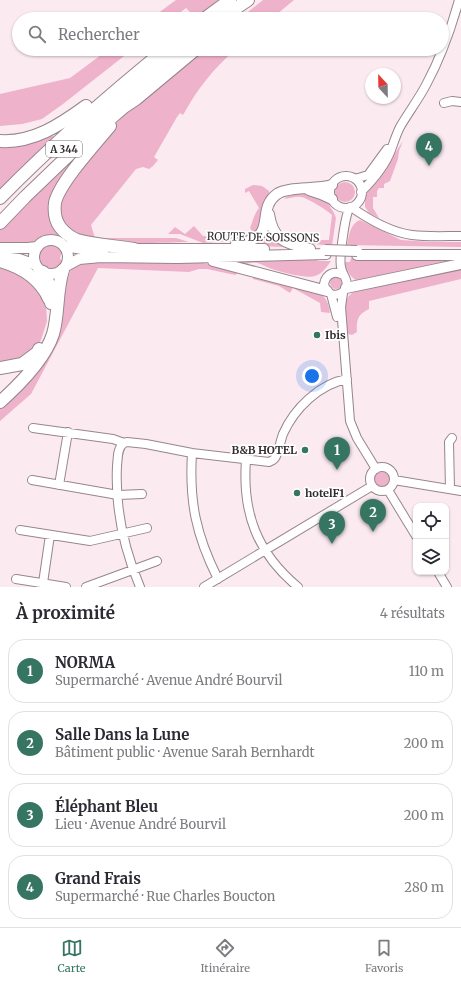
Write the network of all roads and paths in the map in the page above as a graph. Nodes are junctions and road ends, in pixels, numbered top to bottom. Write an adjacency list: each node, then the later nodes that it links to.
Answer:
1 (230, 0): 5 (highway)
2 (248, 0): 6 (highway)
3 (257, 0): 7 (highway)
4 (459, 0): 8 (street)
5 (214, 12)
6 (230, 12)
7 (241, 12)
8 (449, 33)
9 (157, 56): 13 (highway, A 344)
10 (171, 56): 27 (highway, A 344)
11 (188, 56): 14 (highway)
12 (439, 56): 18 (street)
13 (113, 92): 17 (highway); 23 (highway, A 344)
14 (136, 99): 29 (highway); 36 (highway)
15 (461, 102): 16 (street)
16 (444, 103)
17 (0, 141)
18 (394, 141): 19 (street); 22 (street)
19 (355, 179): 20 (street); 22 (street)
20 (332, 185): 21 (main road); 25 (street)
21 (305, 189): 24 (main road); 25 (main road)
22 (361, 196): 26 (street); 28 (street)
23 (0, 198)
24 (274, 198): 35 (main road); 37 (main road)
25 (335, 202): 26 (street); 48 (street)
26 (350, 207): 28 (street); 31 (street)
27 (0, 212)
28 (365, 216): 30 (street); 31 (street)
29 (0, 223)
30 (461, 236)
31 (343, 239): 49 (street)
32 (65, 246): 33 (main road); 36 (main road, ROUTE DE SOISSONS); 47 (main road)
33 (37, 247): 34 (main road); 46 (main road)
34 (0, 248)
35 (209, 248): 36 (main road, ROUTE DE SOISSONS); 37 (main road, ROUTE DE SOISSONS)
36 (134, 249)
37 (310, 249): 38 (main road, ROUTE DE SOISSONS)
38 (326, 252): 40 (main road, ROUTE DE SOISSONS); 43 (main road, ROUTE DE SOISSONS)
39 (461, 252): 40 (main road, ROUTE DE SOISSONS)
40 (357, 253): 41 (main road, ROUTE DE SOISSONS)
41 (461, 255)
42 (0, 257): 46 (main road)
43 (178, 258): 47 (main road, ROUTE DE SOISSONS); 51 (main road)
44 (0, 261): 52 (highway)
45 (461, 264): 50 (main road)
46 (39, 268): 47 (main road); 52 (highway)
47 (65, 268): 55 (highway)
48 (330, 274): 49 (street); 51 (street)
49 (343, 275): 50 (street)
50 (345, 291): 51 (street); 54 (street)
51 (329, 293): 54 (street)
52 (51, 304): 53 (highway)
53 (0, 368)
54 (347, 379): 61 (street); 62 (street)
55 (0, 402)
56 (33, 428): 57 (street)
57 (68, 432): 59 (street); 65 (street)
58 (452, 438): 67 (street)
59 (124, 443): 60 (street); 71 (street)
60 (192, 453): 61 (street); 82 (street)
61 (246, 460): 77 (street)
62 (376, 469): 64 (street); 66 (street)
63 (32, 480): 65 (street)
64 (394, 480): 67 (street); 68 (street)
65 (59, 484): 71 (street)
66 (372, 486): 68 (street); 77 (street)
67 (450, 489): 69 (street)
68 (388, 490): 74 (street)
69 (461, 491)
70 (142, 494): 71 (street)
71 (118, 495): 75 (street)
72 (147, 528): 75 (street)
73 (20, 530): 76 (street)
74 (413, 531)
75 (123, 534): 76 (street); 79 (street)
76 (50, 535): 83 (street)
77 (265, 551): 82 (street); 88 (street)
78 (157, 561): 79 (street)
79 (133, 570): 85 (street); 86 (street)
80 (440, 575): 89 (street)
81 (16, 579): 83 (street)
82 (218, 579): 87 (street)
83 (43, 583): 84 (street)
84 (66, 587)
85 (86, 587)
86 (140, 587)
87 (204, 587)
88 (298, 587)
89 (446, 587)

